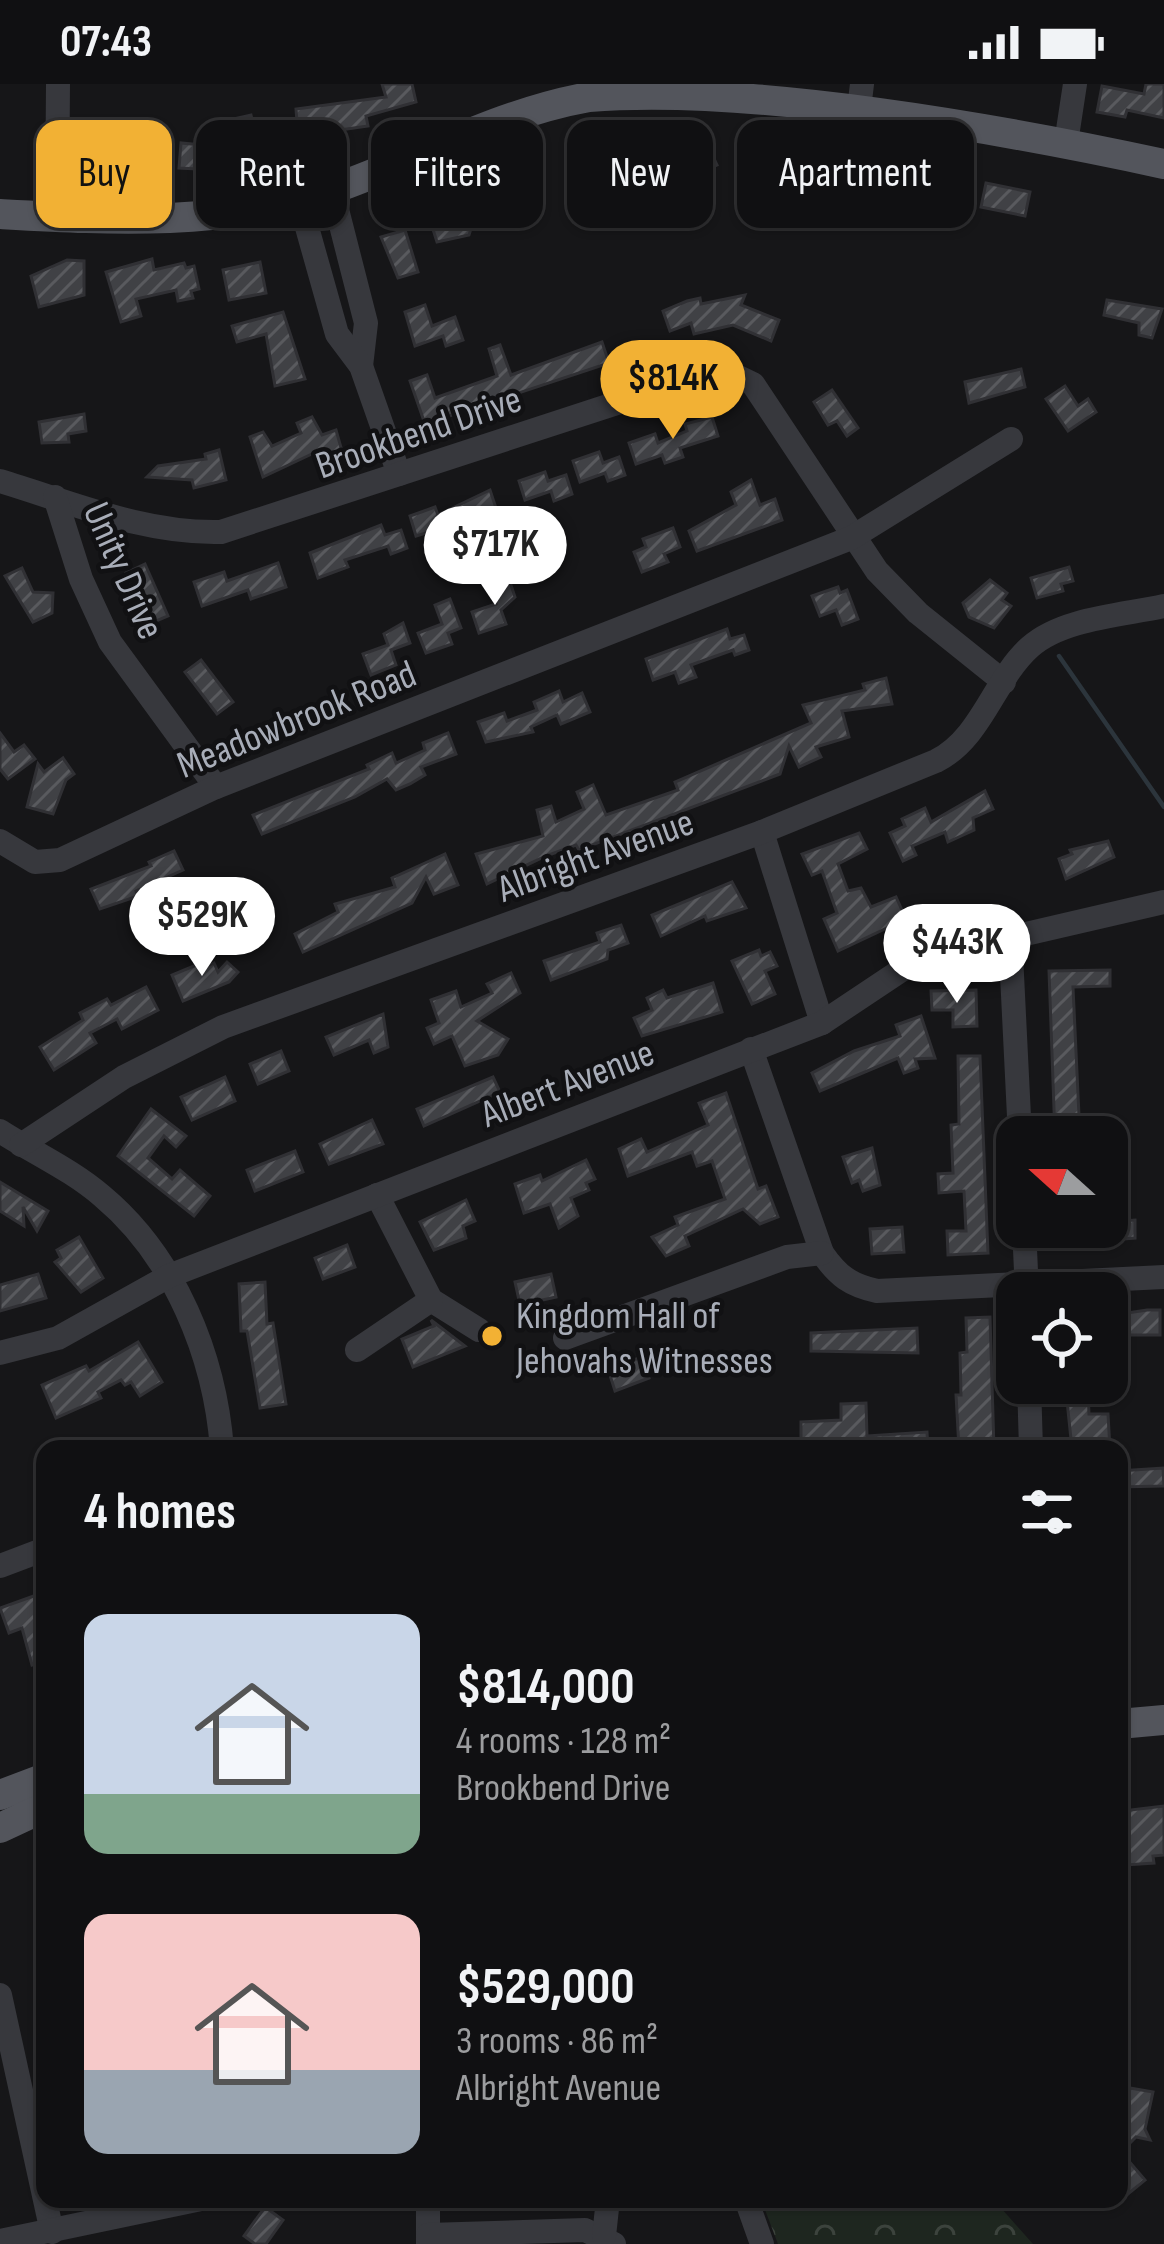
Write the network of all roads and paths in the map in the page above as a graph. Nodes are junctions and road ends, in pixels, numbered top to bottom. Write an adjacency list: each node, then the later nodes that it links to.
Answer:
1 (58, 84): 4 (street)
2 (1076, 84): 5 (street)
3 (860, 96): 5 (main road); 7 (main road)
4 (58, 120)
5 (1066, 143): 6 (main road)
6 (1164, 164)
7 (347, 184)
8 (0, 214): 9 (main road)
9 (36, 216)
10 (307, 228): 12 (street)
11 (342, 228): 12 (street)
12 (361, 366): 14 (street)
13 (1011, 439): 17 (street, Meadowbrook Road)
14 (399, 474): 16 (street, Brookbend Drive); 17 (street, Brookbend Drive)
15 (0, 481): 16 (street, Brookbend Drive)
16 (55, 497): 20 (street, Unity Drive)
17 (851, 538): 19 (street, Brookbend Drive); 20 (street, Meadowbrook Road)
18 (1164, 606): 19 (street, Albright Avenue)
19 (1004, 682): 21 (street, Albright Avenue)
20 (215, 787): 22 (street, Meadowbrook Road)
21 (762, 832): 25 (street); 28 (street, Albright Avenue)
22 (0, 841)
23 (1164, 902): 24 (street, Albert Avenue)
24 (1010, 934): 25 (street, Albert Avenue); 27 (street)
25 (822, 1023): 26 (street, Albert Avenue)
26 (752, 1049): 29 (street, Albert Avenue); 30 (street)
27 (1019, 1116)
28 (10, 1138): 31 (street)
29 (377, 1195): 31 (street, Albert Avenue); 35 (street)
30 (822, 1253): 34 (street); 37 (street)
31 (169, 1276): 39 (street, Albert Avenue); 41 (street)
32 (1164, 1277): 33 (street)
33 (1128, 1280)
34 (996, 1288)
35 (431, 1300): 36 (street); 38 (street)
36 (479, 1330)
37 (566, 1338)
38 (357, 1351)
39 (0, 1353)
40 (1029, 1404): 42 (street)
41 (221, 1440)
42 (1030, 1440)
43 (36, 1552): 44 (street)
44 (0, 1566)
45 (1164, 1720): 46 (main road)
46 (1128, 1723)
47 (36, 1781): 48 (main road)
48 (0, 1795)
49 (36, 1811): 50 (main road)
50 (0, 1828)
51 (0, 1995): 52 (street)
52 (36, 2159)
53 (47, 2208): 58 (street)
54 (160, 2208): 58 (street)
55 (428, 2208): 59 (street)
56 (608, 2208): 60 (street)
57 (749, 2208): 62 (street)
58 (52, 2232): 61 (street)
59 (428, 2239): 60 (street)
60 (609, 2240)
61 (0, 2241)
62 (761, 2244)

